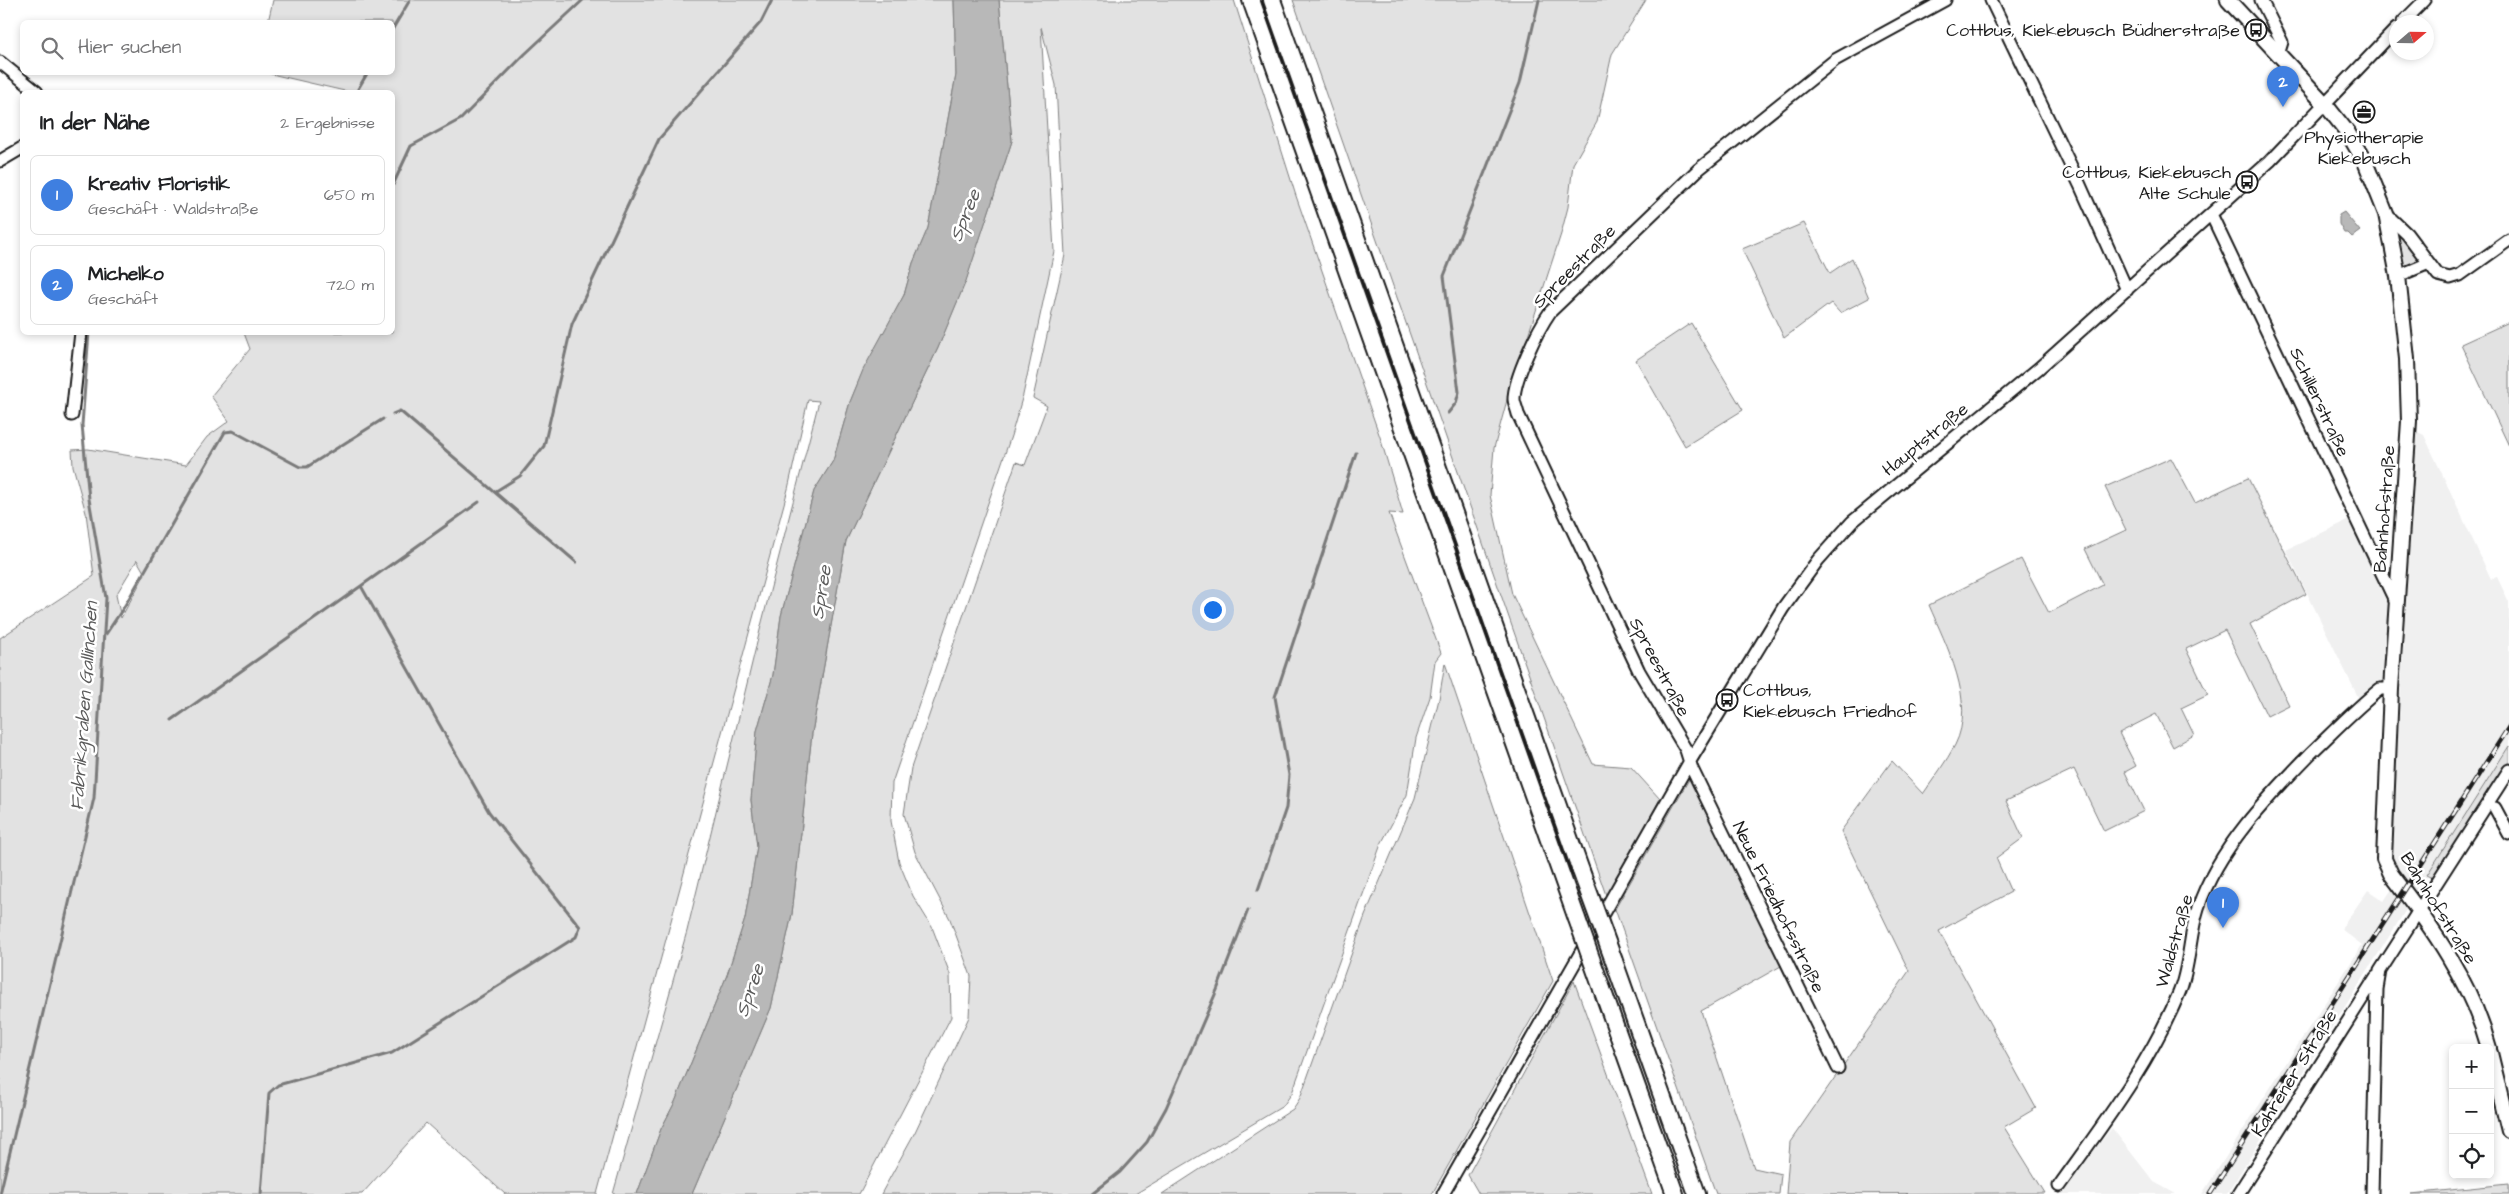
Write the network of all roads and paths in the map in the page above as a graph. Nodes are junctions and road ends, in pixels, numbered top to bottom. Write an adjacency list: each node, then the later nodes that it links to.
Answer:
1 (1251, 0): 38 (highway, bridge)
2 (1272, 0): 39 (highway, bridge)
3 (1945, 0): 26 (street, Spreestraße)
4 (1991, 0): 21 (street)
5 (2228, 0): 10 (main road, Bahnhofstraße)
6 (2261, 0): 10 (street)
7 (2426, 0): 8 (street)
8 (2410, 15)
9 (2389, 36): 13 (street)
10 (2278, 55): 13 (main road, Bahnhofstraße)
11 (0, 62): 12 (street)
12 (34, 90)
13 (2325, 104): 16 (street, Hauptstraße); 17 (main road, Bahnhofstraße)
14 (20, 149): 15 (street)
15 (0, 161)
16 (2211, 214): 21 (street, Hauptstraße); 24 (street, Schillerstraße)
17 (2386, 214): 19 (street); 20 (main road, Bahnhofstraße)
18 (2509, 240): 19 (street)
19 (2429, 263): 20 (street)
20 (2398, 276): 24 (main road, Bahnhofstraße)
21 (2127, 290): 26 (street, Hauptstraße)
22 (82, 335): 23 (street)
23 (72, 416)
24 (2397, 605): 25 (main road, Bahnhofstraße)
25 (2391, 689): 30 (main road, Bahnhofstraße); 36 (street, Waldstraße)
26 (1690, 761): 33 (street, Neue Friedhofsstraße); 37 (street, Hauptstraße)
27 (2509, 770): 30 (street, Kahrener Straße)
28 (2495, 808): 29 (street)
29 (2509, 834)
30 (2418, 909): 31 (street, Kahrener Straße); 32 (main road, Bahnhofstraße)
31 (2380, 971): 40 (street, Kahrener Straße); 41 (street, Kahrener Straße)
32 (2488, 1044)
33 (1838, 1068)
34 (2494, 1069): 35 (main road)
35 (2509, 1131)
36 (2059, 1186)
37 (1443, 1194)
38 (1675, 1194)
39 (1697, 1194)
40 (2238, 1194)
41 (2372, 1194)

